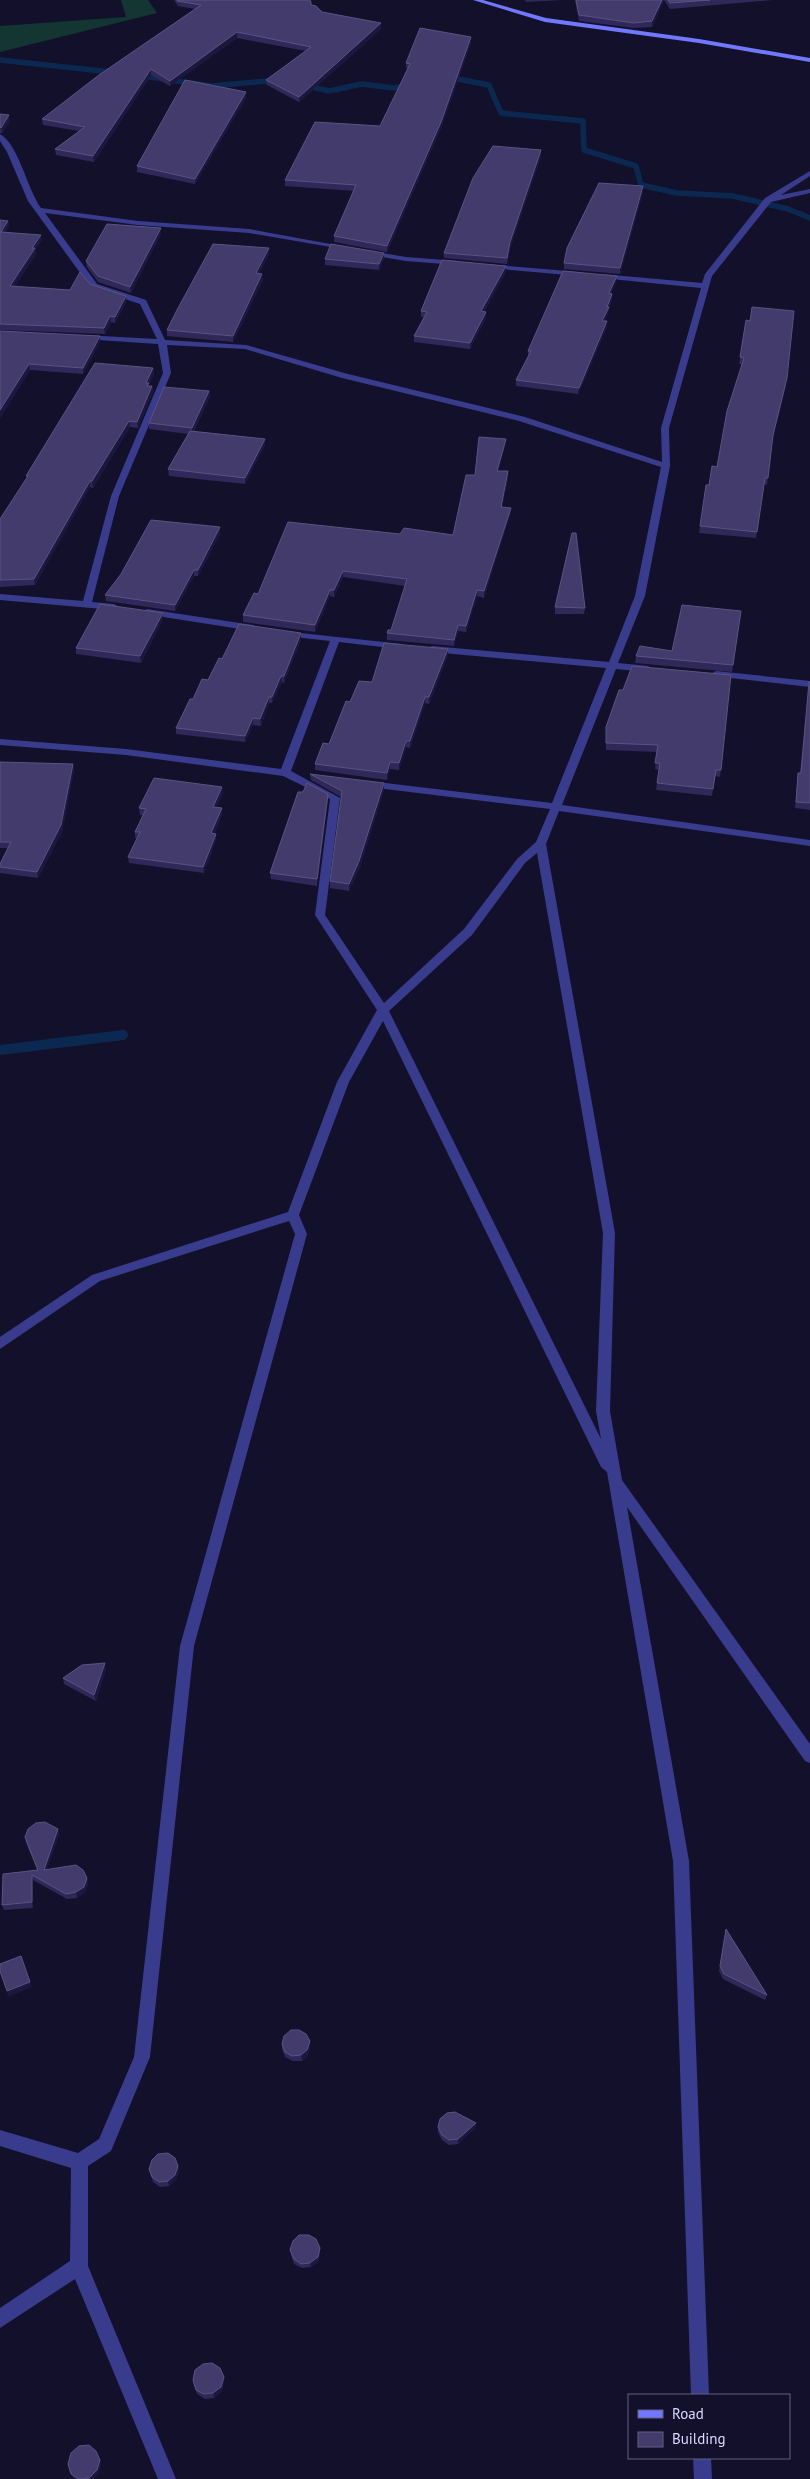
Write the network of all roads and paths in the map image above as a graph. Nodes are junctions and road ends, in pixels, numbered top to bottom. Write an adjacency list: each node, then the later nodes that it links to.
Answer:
1 (476, 0): 2 (street)
2 (810, 60)
3 (0, 136): 7 (street)
4 (810, 173): 6 (street)
5 (810, 191): 6 (street)
6 (768, 200): 10 (street)
7 (38, 210): 8 (street); 12 (street)
8 (464, 264)
9 (484, 266): 10 (street)
10 (706, 286): 13 (street)
11 (76, 337): 12 (street)
12 (162, 341): 13 (street); 15 (street)
13 (666, 466): 17 (street)
14 (0, 597): 15 (street)
15 (87, 603): 16 (street)
16 (335, 640): 17 (street); 22 (street)
17 (612, 666): 18 (street); 25 (street)
18 (662, 670)
19 (701, 672): 20 (street)
20 (810, 684)
21 (0, 742): 22 (street)
22 (285, 773): 23 (street); 28 (street)
23 (314, 777)
24 (362, 783): 25 (street)
25 (556, 807): 26 (street); 27 (street)
26 (541, 844): 28 (street); 31 (street)
27 (810, 844)
28 (383, 1010): 29 (street); 31 (street)
29 (293, 1215): 30 (street); 34 (street)
30 (0, 1344)
31 (615, 1480): 32 (street); 37 (street)
32 (810, 1756)
33 (0, 2138): 34 (street)
34 (80, 2162): 35 (street)
35 (79, 2266): 36 (street); 39 (street)
36 (0, 2320)
37 (700, 2394)
38 (702, 2459): 40 (street)
39 (167, 2479)
40 (703, 2479)

